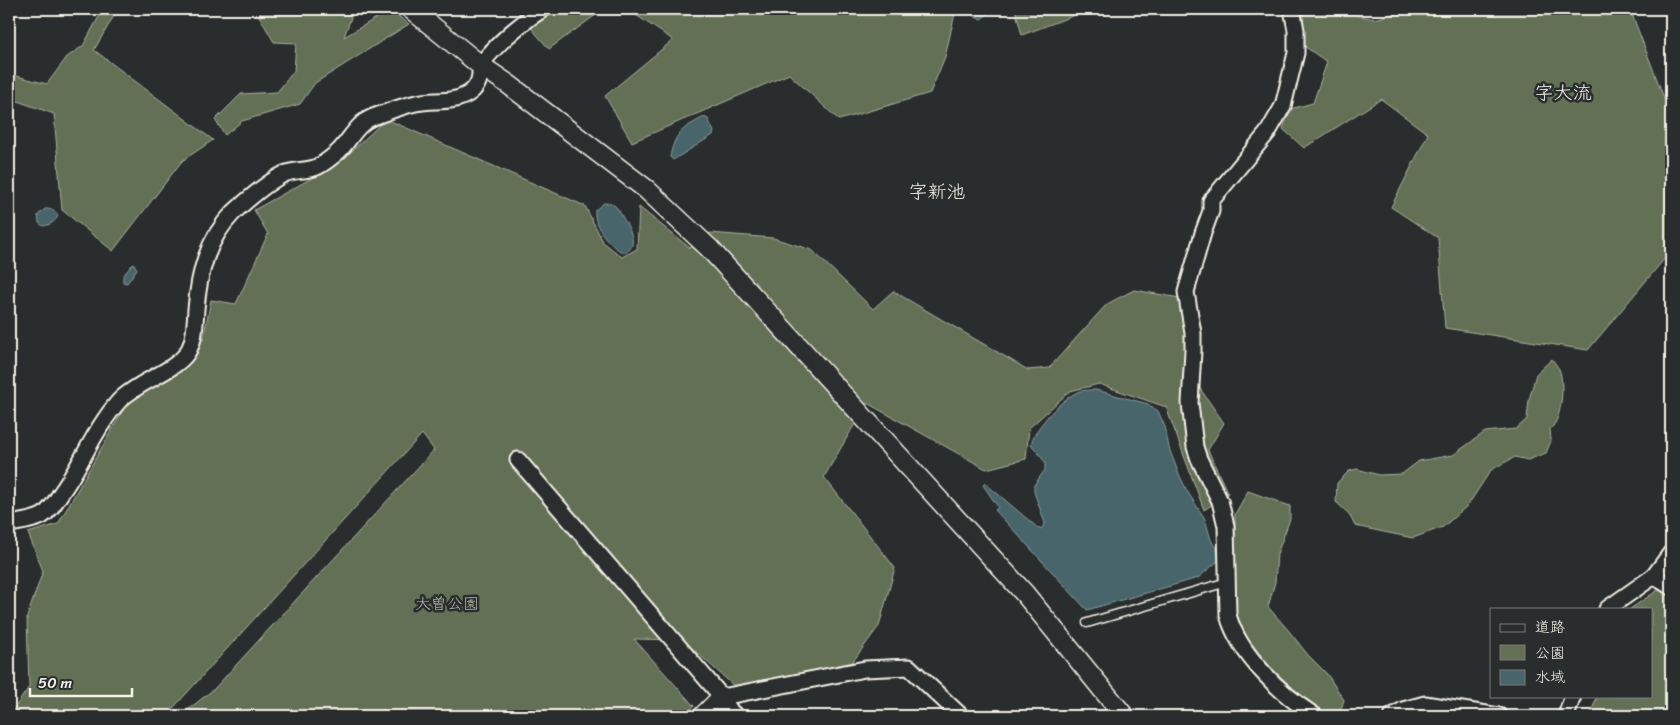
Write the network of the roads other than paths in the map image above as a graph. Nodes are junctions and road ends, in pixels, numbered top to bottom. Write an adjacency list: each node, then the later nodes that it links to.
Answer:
1 (411, 9): 4 (street)
2 (543, 9): 4 (street)
3 (1292, 9): 9 (street)
4 (480, 64): 6 (street); 18 (street)
5 (518, 460): 13 (street)
6 (9, 524)
7 (1671, 552): 8 (street)
8 (1654, 576): 10 (street); 11 (street)
9 (1227, 582): 12 (lane); 19 (street)
10 (1671, 587)
11 (1608, 608)
12 (1087, 623)
13 (722, 697): 15 (street); 16 (street); 17 (street)
14 (1572, 698): 22 (street)
15 (703, 716)
16 (736, 716)
17 (961, 716)
18 (1124, 716)
19 (1315, 716)
20 (1392, 716): 21 (street)
21 (1499, 716)
22 (1566, 716)

